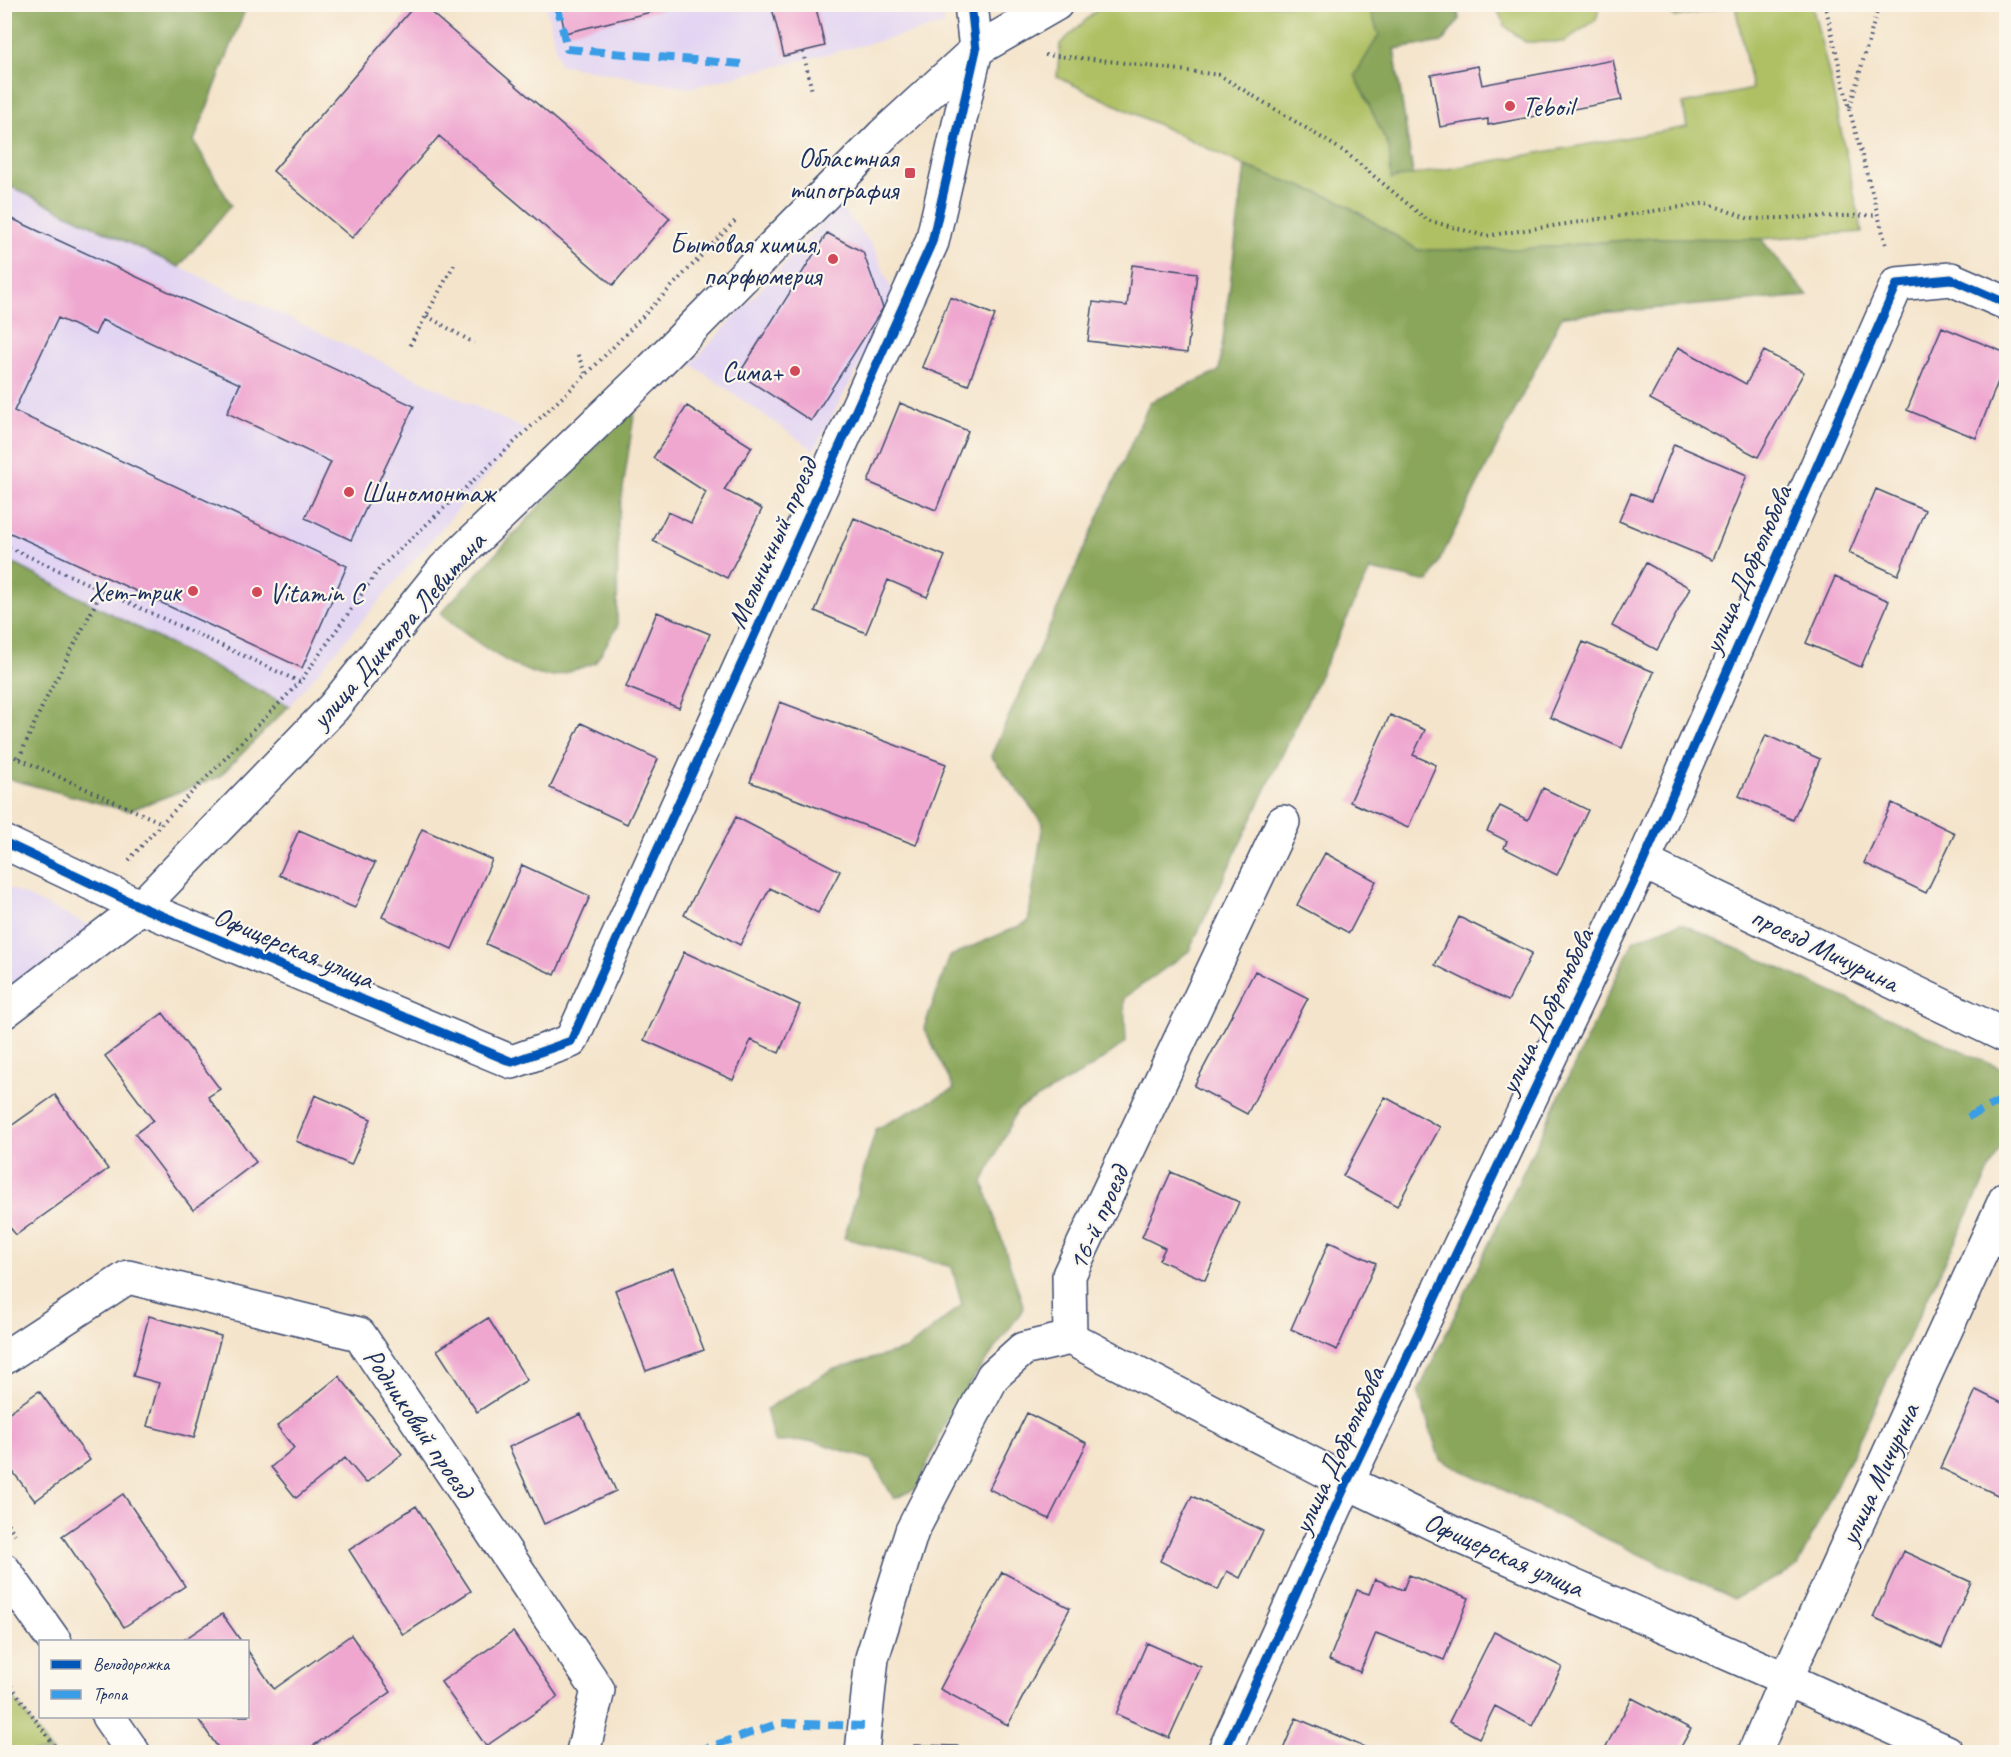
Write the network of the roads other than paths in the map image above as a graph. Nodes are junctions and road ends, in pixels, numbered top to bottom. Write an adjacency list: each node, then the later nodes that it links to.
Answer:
1 (971, 4): 3 (street, Мельничный проезд)
2 (1056, 4): 3 (street, улица Диктора Левитана)
3 (976, 50): 8 (street, улица Диктора Левитана); 11 (street, Мельничный проезд)
4 (2007, 303): 7 (street, улица Добролюбова)
5 (1283, 822): 13 (street, 16-й проезд)
6 (4, 842): 8 (street, Офицерская улица)
7 (1643, 862): 10 (street, проезд Мичурина); 15 (street, улица Добролюбова)
8 (141, 907): 9 (street, улица Диктора Левитана); 11 (street, Офицерская улица)
9 (4, 1012)
10 (2007, 1036)
11 (571, 1041)
12 (2007, 1197): 18 (street, улица Мичурина)
13 (1070, 1338): 15 (street, Офицерская улица); 22 (street)
14 (4, 1358): 21 (street, Родниковый проезд)
15 (1347, 1482): 18 (street, Офицерская улица); 23 (street, улица Добролюбова)
16 (4, 1570): 17 (street)
17 (54, 1640)
18 (1786, 1679): 24 (street, улица Мичурина); 25 (street, Офицерская улица)
19 (109, 1718): 20 (street)
20 (133, 1752)
21 (583, 1752)
22 (862, 1752)
23 (1224, 1752)
24 (1755, 1752)
25 (1947, 1752)

